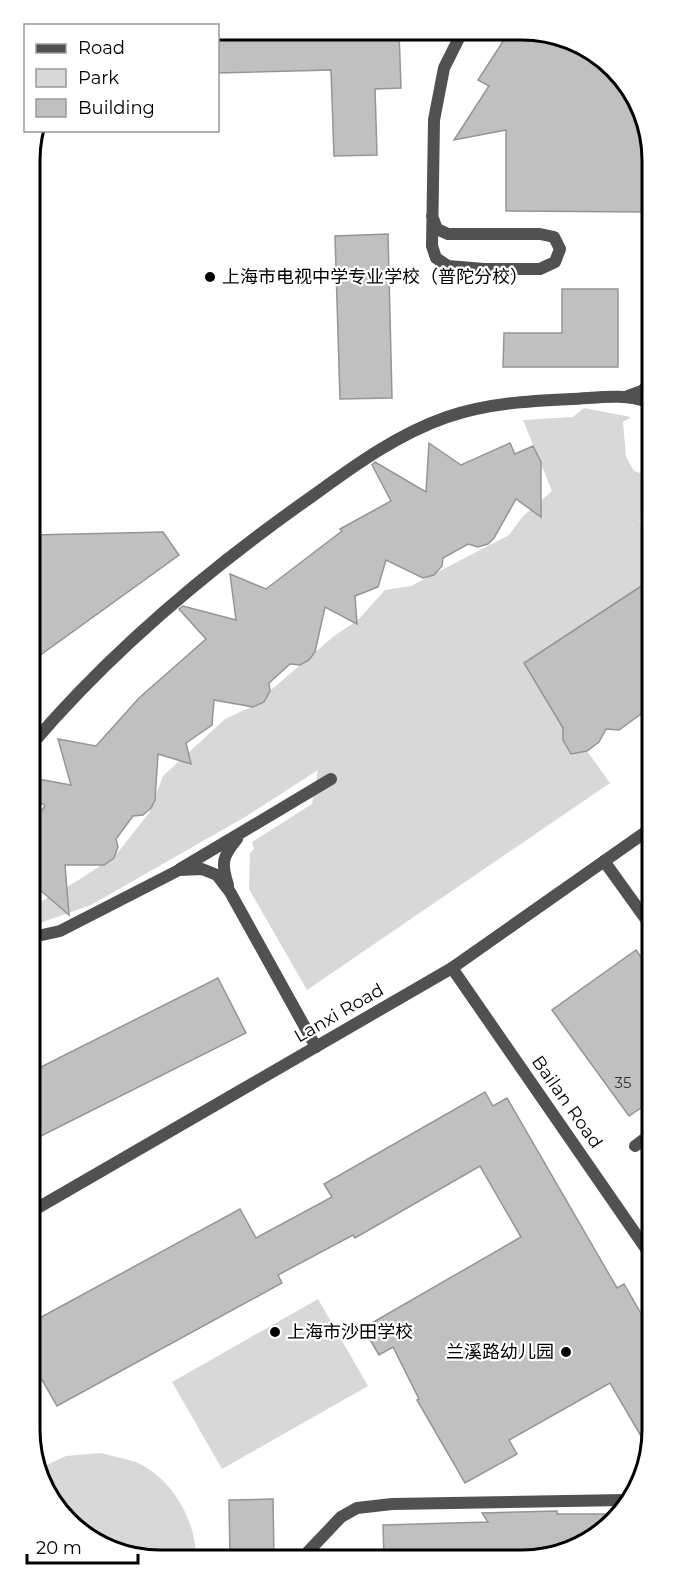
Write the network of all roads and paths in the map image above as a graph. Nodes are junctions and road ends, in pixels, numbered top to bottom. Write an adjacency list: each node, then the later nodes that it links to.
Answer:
1 (458, 40): 2 (street)
2 (432, 216): 2 (street)
3 (642, 391): 4 (street)
4 (621, 398): 5 (street); 6 (street)
5 (642, 400)
6 (41, 734)
7 (331, 779): 8 (street)
8 (243, 832): 11 (street); 12 (street)
9 (641, 835): 10 (street, Lanxi Road)
10 (604, 861): 13 (street); 15 (street, Lanxi Road)
11 (179, 870): 12 (street); 14 (street)
12 (230, 892): 16 (street)
13 (641, 913)
14 (40, 935)
15 (452, 968): 16 (street, Lanxi Road); 20 (street, Bailan Road)
16 (316, 1047): 19 (street, Lanxi Road)
17 (641, 1141): 18 (street)
18 (635, 1146)
19 (40, 1206)
20 (641, 1242)
21 (618, 1500): 22 (street)
22 (310, 1550)

